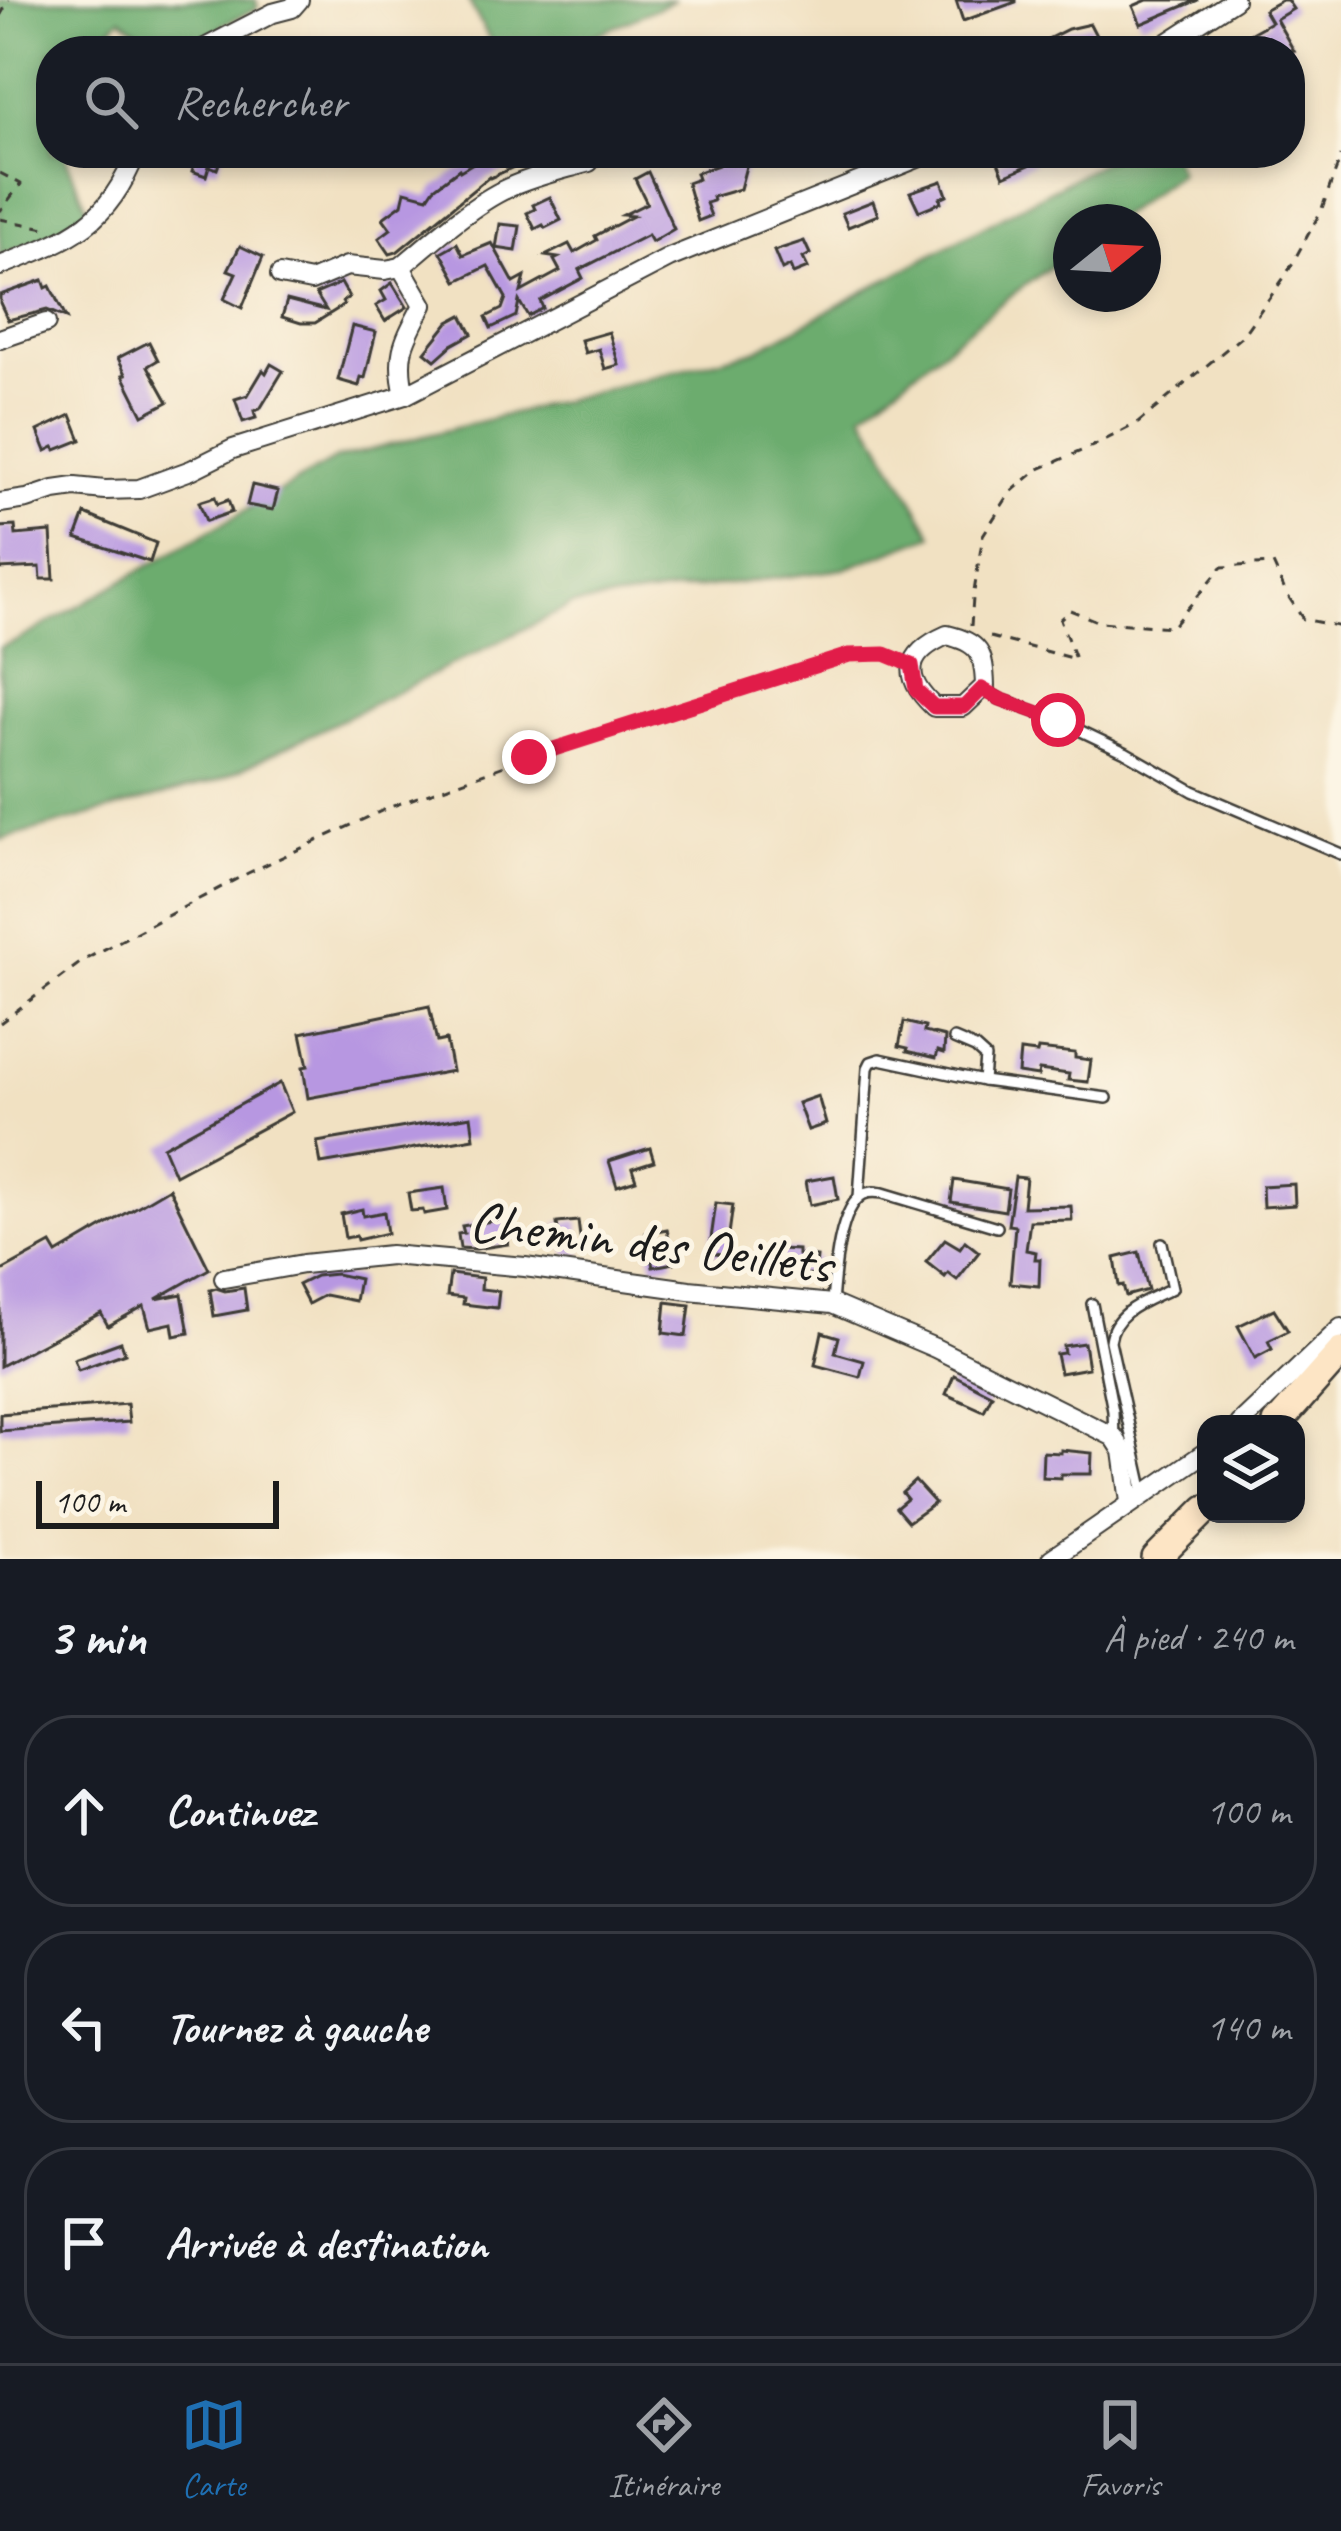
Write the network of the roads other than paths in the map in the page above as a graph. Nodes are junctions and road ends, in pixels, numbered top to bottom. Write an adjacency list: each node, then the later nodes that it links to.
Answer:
1 (299, 0): 3 (street)
2 (1234, 0): 4 (street)
3 (228, 36)
4 (1178, 36)
5 (130, 168): 8 (street)
6 (567, 168): 9 (street)
7 (893, 168): 13 (street)
8 (0, 266)
9 (401, 267): 10 (street); 13 (street)
10 (280, 275)
11 (46, 323): 12 (street)
12 (0, 339)
13 (405, 395): 14 (street)
14 (0, 503)
15 (982, 689): 15 (street); 16 (lane)
16 (1341, 854)
17 (954, 1039): 18 (lane)
18 (983, 1081): 19 (lane); 20 (lane)
19 (1108, 1098)
20 (859, 1196): 21 (lane); 24 (lane)
21 (997, 1227)
22 (1162, 1243): 32 (lane)
23 (224, 1278): 24 (street, Chemin des Oeillets)
24 (832, 1304): 30 (street, Chemin des Oeillets)
25 (1092, 1304): 30 (lane)
26 (1341, 1328): 28 (street)
27 (1341, 1352): 29 (main road)
28 (1249, 1415)
29 (1285, 1415)
30 (1114, 1437): 32 (street)
31 (1197, 1458): 32 (street)
32 (1137, 1498): 34 (street)
33 (1197, 1518): 35 (main road)
34 (1051, 1559)
35 (1156, 1559)

